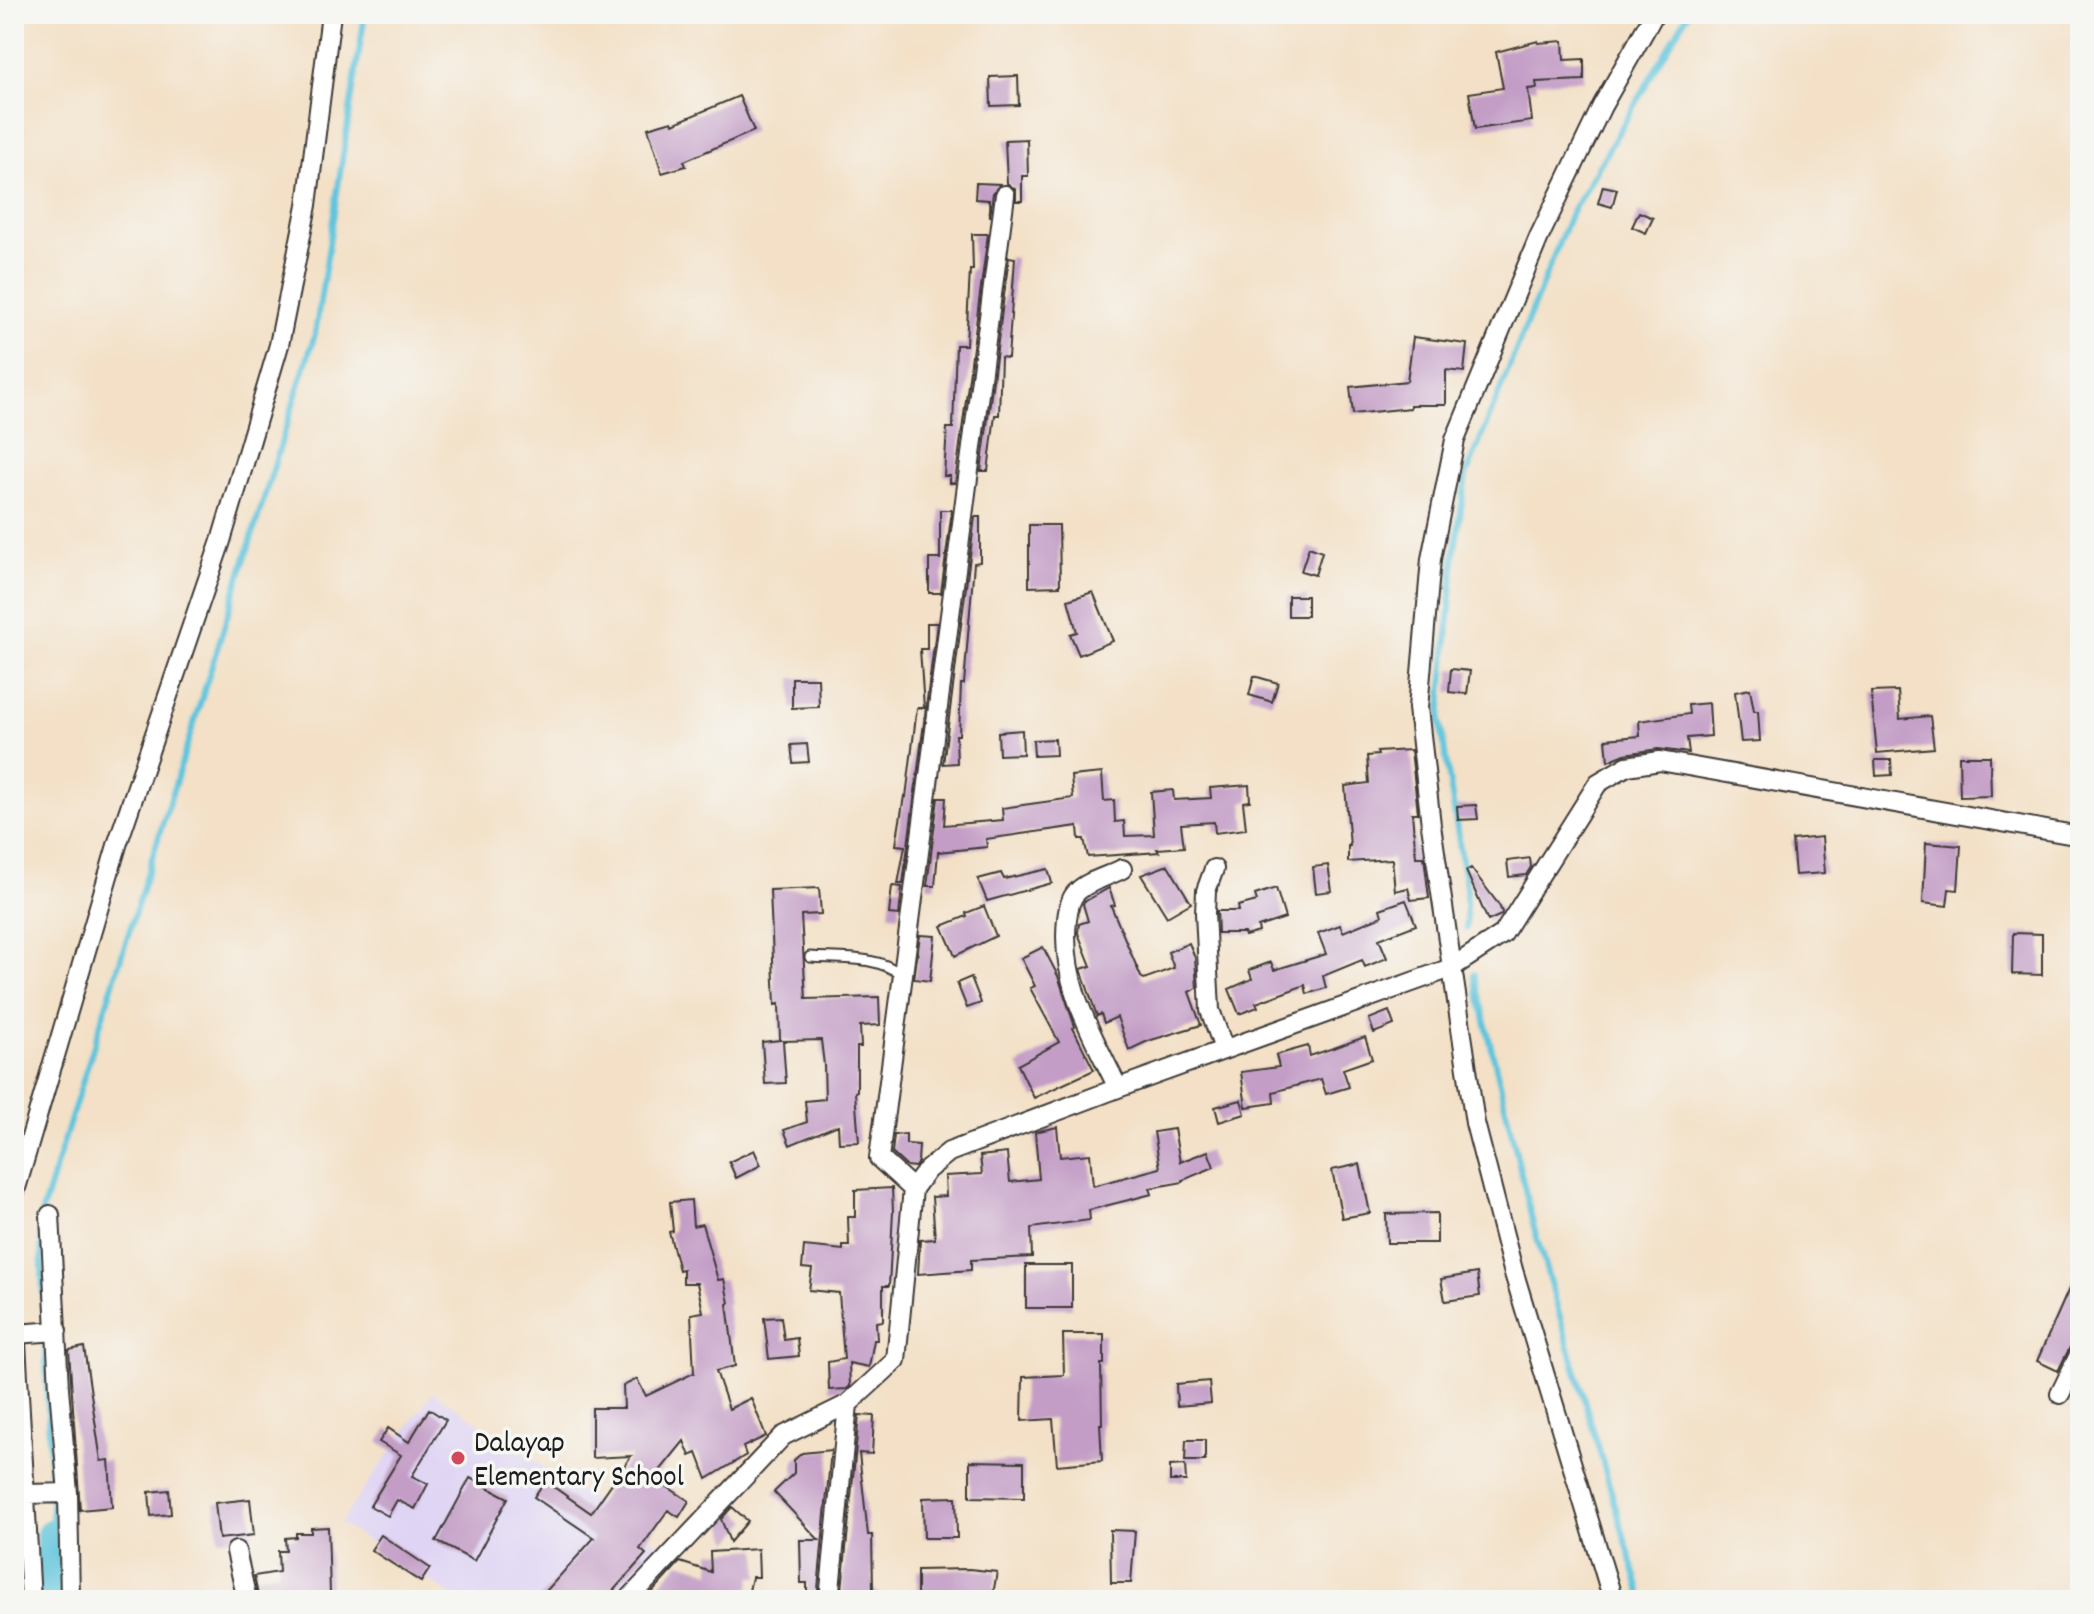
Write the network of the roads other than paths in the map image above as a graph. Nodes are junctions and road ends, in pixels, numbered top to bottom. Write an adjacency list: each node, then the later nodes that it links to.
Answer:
1 (331, 14): 13 (street)
2 (1654, 14): 8 (street)
3 (1005, 195): 9 (street)
4 (2080, 836): 8 (street)
5 (1122, 869): 11 (street)
6 (1214, 869): 10 (street)
7 (810, 957): 9 (lane)
8 (1451, 968): 10 (street); 29 (street)
9 (902, 975): 12 (street)
10 (1224, 1049): 11 (street)
11 (1118, 1088): 12 (street)
12 (913, 1189): 20 (street)
13 (14, 1195)
14 (50, 1215): 16 (street)
15 (14, 1309): 17 (street)
16 (53, 1331): 17 (street); 22 (street)
17 (21, 1333): 21 (street)
18 (2080, 1353): 19 (street)
19 (2060, 1394)
20 (848, 1404): 27 (street); 28 (street)
21 (19, 1439): 22 (street)
22 (46, 1493): 24 (street); 25 (street)
23 (236, 1551): 26 (street)
24 (31, 1600)
25 (70, 1600)
26 (247, 1600)
27 (628, 1600)
28 (829, 1600)
29 (1613, 1600)

